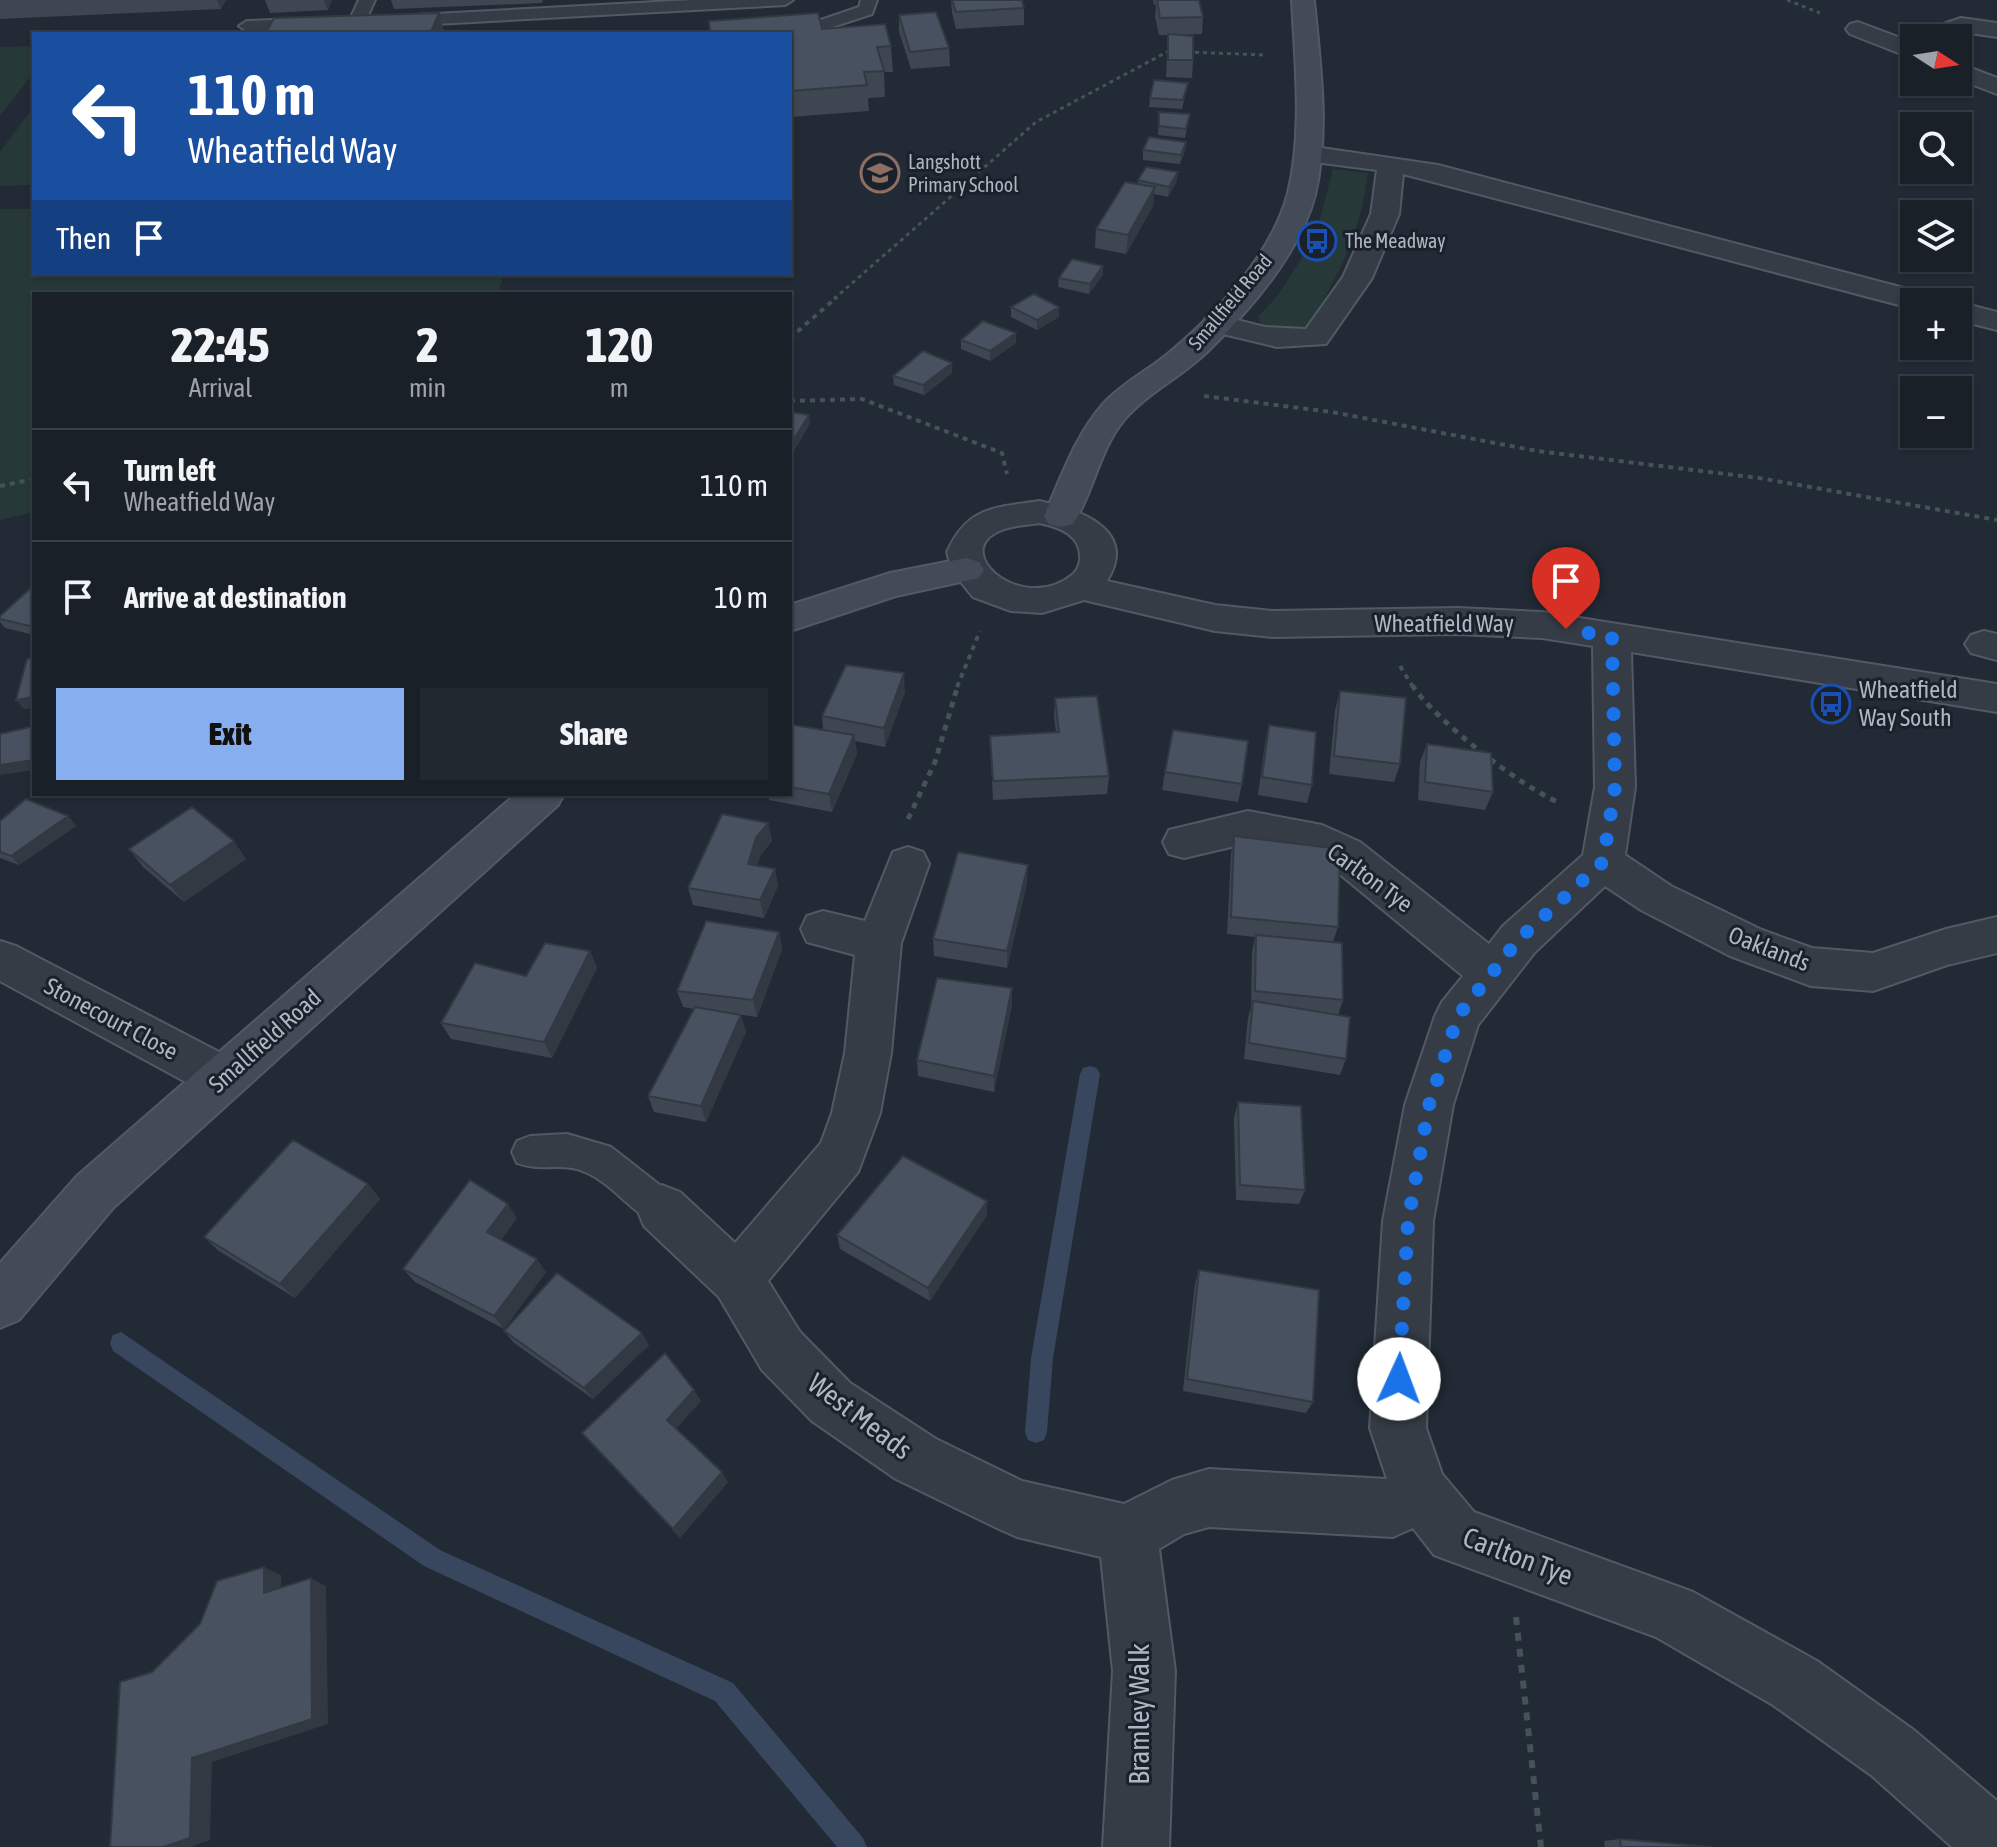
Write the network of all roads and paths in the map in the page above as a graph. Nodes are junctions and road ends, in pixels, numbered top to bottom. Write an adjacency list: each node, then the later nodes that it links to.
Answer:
1 (367, 0): 6 (lane)
2 (785, 0): 5 (lane)
3 (869, 0): 12 (lane)
4 (1303, 0): 14 (street, Smallfield Road)
5 (543, 16): 6 (lane); 11 (lane)
6 (357, 22): 7 (lane)
7 (247, 26)
8 (1972, 27): 10 (street)
9 (1858, 29): 13 (street)
10 (1997, 30)
11 (523, 32)
12 (764, 32)
13 (1900, 44)
14 (1306, 57): 17 (street, Smallfield Road); 23 (path)
15 (1972, 76): 16 (street)
16 (1997, 87)
17 (1308, 154): 18 (street); 22 (street, Smallfield Road)
18 (1391, 164): 19 (street); 22 (street)
19 (1900, 296)
20 (1972, 315): 21 (street)
21 (1997, 321)
22 (1217, 324): 24 (street, Smallfield Road)
23 (792, 336)
24 (1136, 393): 29 (street, Smallfield Road); 30 (path)
25 (792, 401): 28 (path)
26 (32, 479): 27 (path)
27 (0, 486)
28 (1016, 513): 29 (street); 31 (street)
29 (1061, 516): 32 (street)
30 (1997, 520)
31 (966, 570): 33 (street); 34 (street)
32 (1082, 587): 33 (street); 35 (street, Wheatfield Way)
33 (1023, 600): 41 (path)
34 (792, 617)
35 (1373, 623): 36 (street, Wheatfield Way); 40 (path)
36 (1612, 637): 37 (street, Wheatfield Way); 40 (street)
37 (1997, 698)
38 (541, 796): 47 (street, Smallfield Road)
39 (1184, 842): 46 (street, Carlton Tye)
40 (1606, 843): 43 (street, Oaklands); 46 (street, Carlton Tye)
41 (908, 864): 44 (street)
42 (823, 929): 44 (street)
43 (1997, 935)
44 (879, 943): 50 (street)
45 (0, 959): 47 (street, Stonecourt Close)
46 (1492, 973): 52 (street, Carlton Tye)
47 (223, 1078): 51 (street, Smallfield Road)
48 (530, 1152): 49 (lane)
49 (662, 1209): 50 (street, West Meads)
50 (737, 1279): 53 (street, West Meads)
51 (0, 1302)
52 (1419, 1491): 53 (street); 54 (street, Carlton Tye)
53 (1128, 1534): 55 (street, Bramley Walk)
54 (1509, 1554): 56 (path); 57 (street, Carlton Tye)
55 (1136, 1847)
56 (1541, 1847)
57 (1997, 1847)

